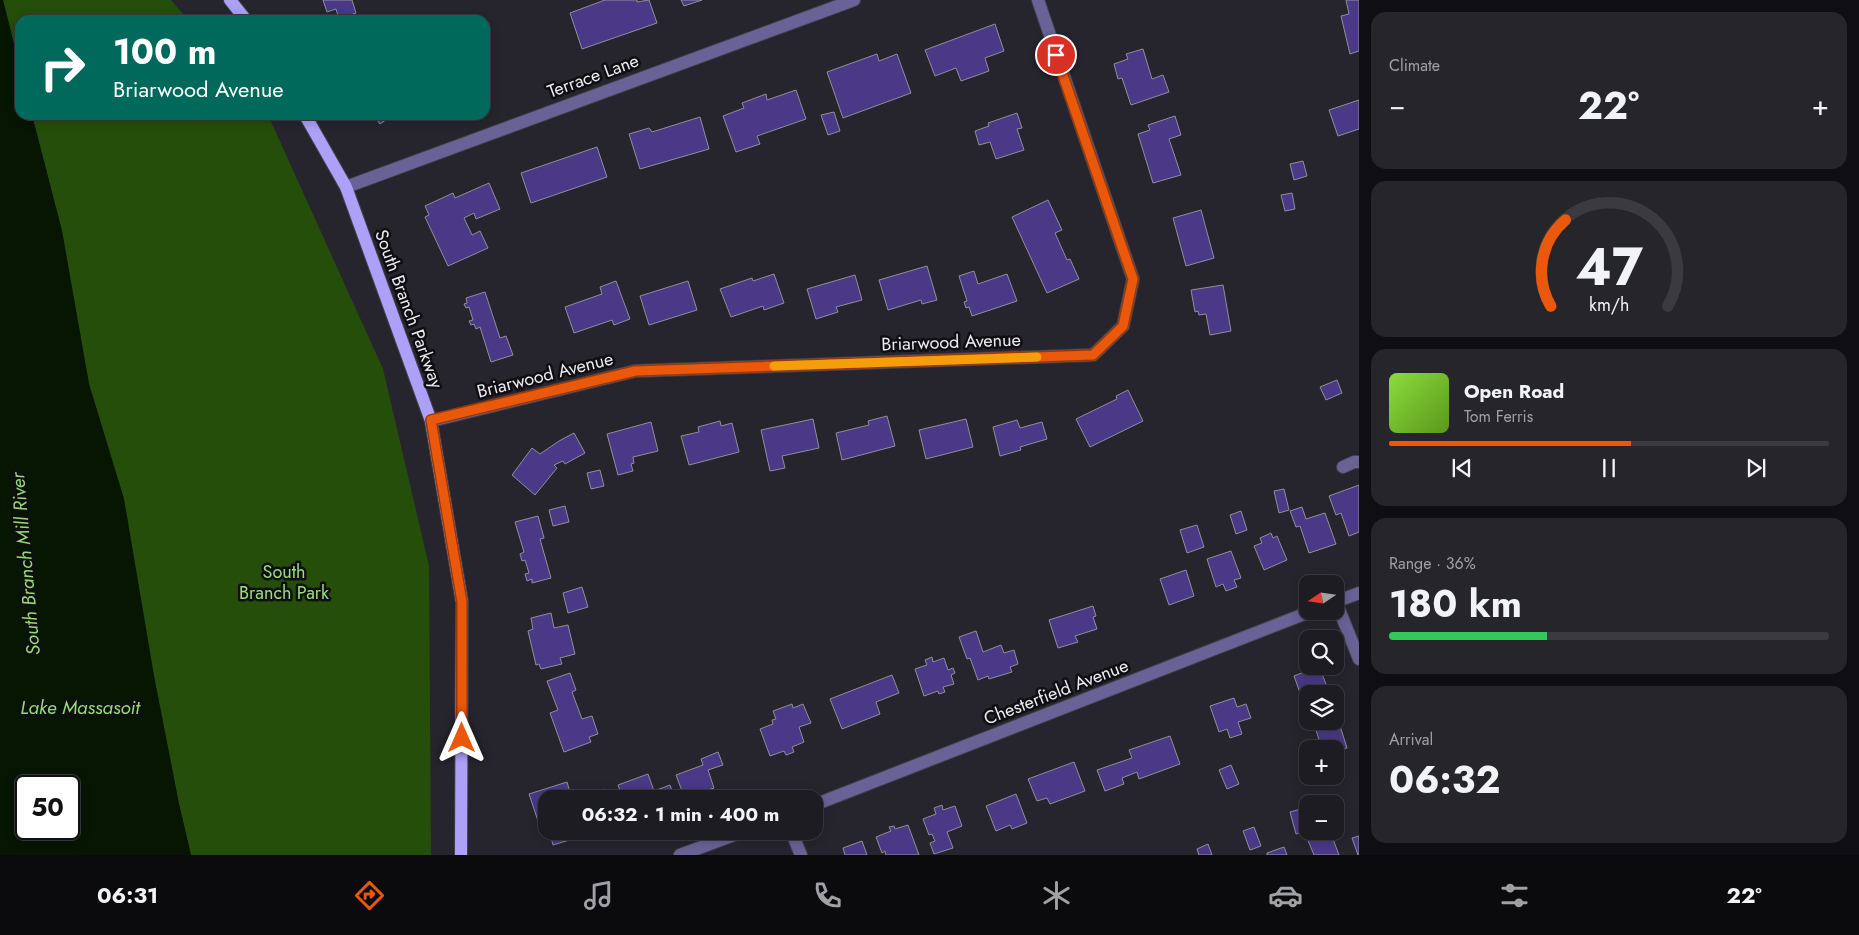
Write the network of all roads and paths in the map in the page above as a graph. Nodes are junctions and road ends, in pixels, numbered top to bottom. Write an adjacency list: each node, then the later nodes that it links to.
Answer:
1 (230, 0): 4 (main road)
2 (854, 0): 6 (street, Terrace Lane)
3 (1038, 0): 7 (street, Briarwood Avenue)
4 (242, 15)
5 (308, 120): 6 (main road, South Branch Parkway)
6 (346, 187): 7 (main road, South Branch Parkway)
7 (431, 420): 18 (main road, South Branch Parkway)
8 (1359, 462): 9 (street)
9 (1343, 467)
10 (1359, 593): 11 (street)
11 (1344, 599)
12 (1299, 616): 15 (street, Chesterfield Avenue)
13 (1343, 620): 14 (street)
14 (1359, 659)
15 (823, 801)
16 (721, 840): 19 (street)
17 (794, 840): 20 (street)
18 (461, 855)
19 (680, 855)
20 (800, 855)

